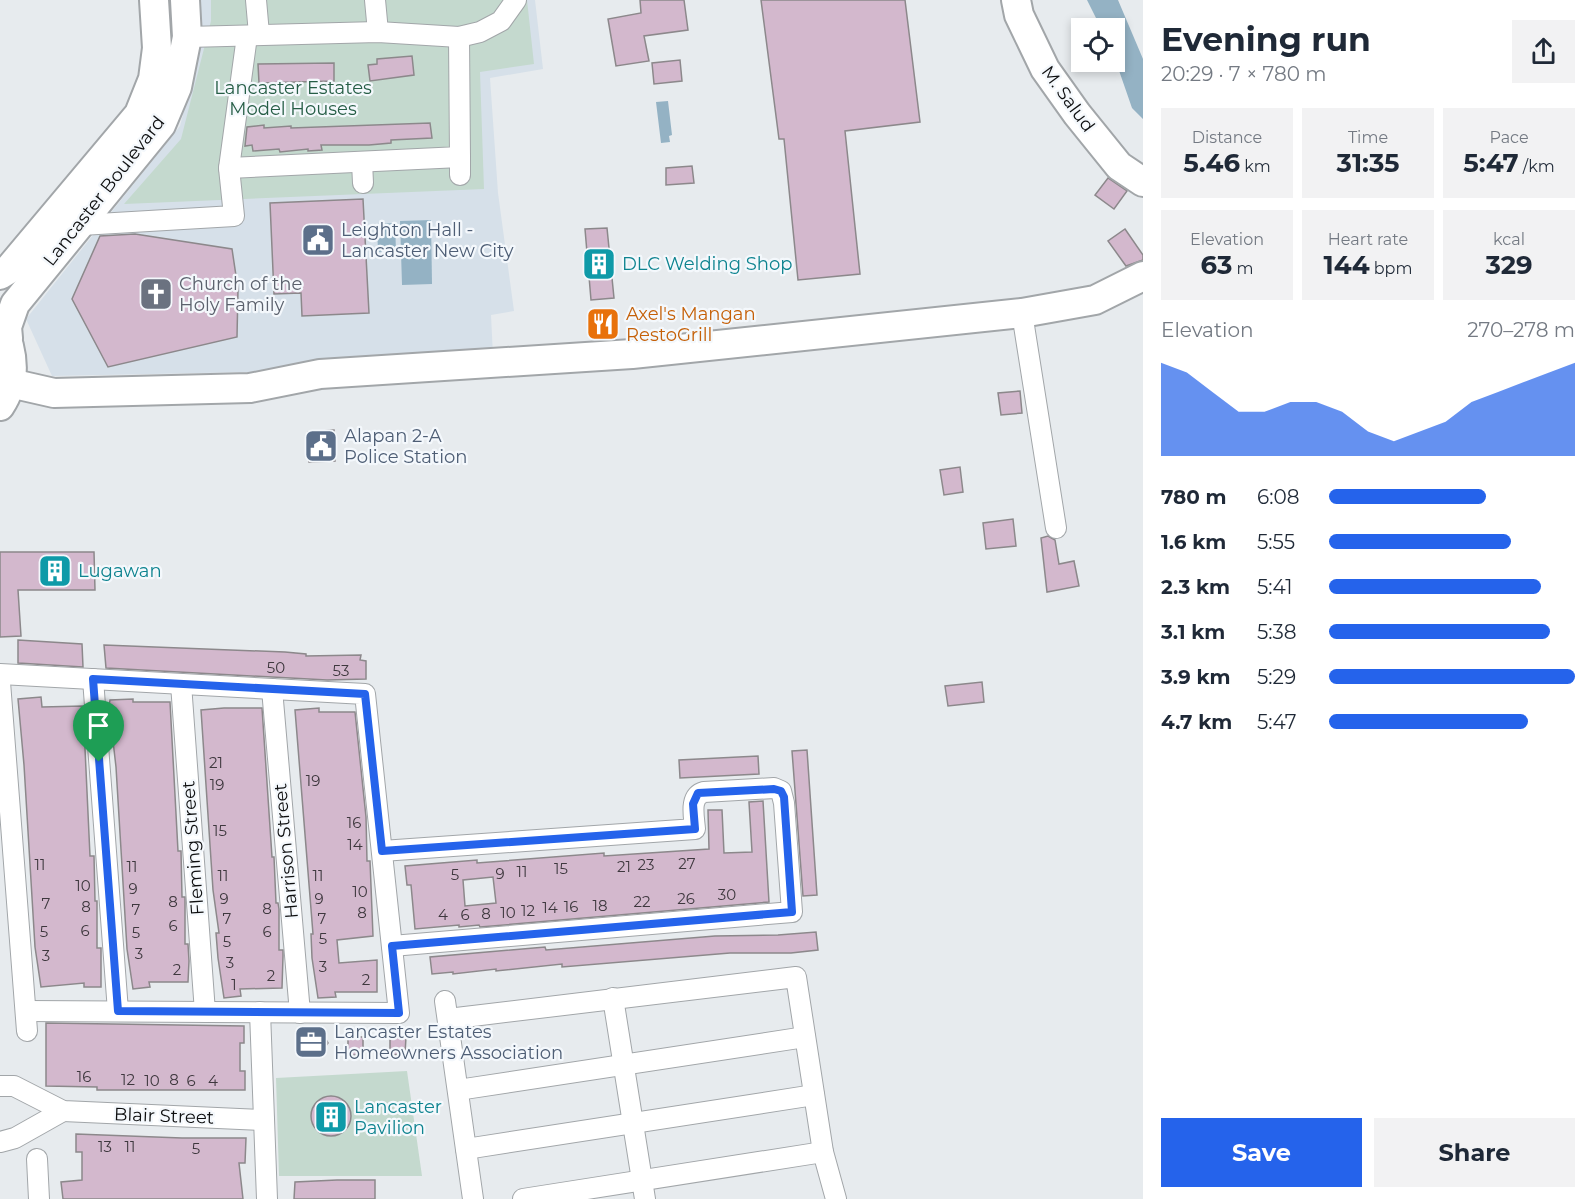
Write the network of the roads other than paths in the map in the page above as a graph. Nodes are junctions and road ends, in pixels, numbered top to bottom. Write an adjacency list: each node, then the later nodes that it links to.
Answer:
1 (154, 0): 16 (street, Lancaster Boulevard)
2 (185, 0): 9 (street, Lancaster Boulevard)
3 (256, 0): 8 (street)
4 (375, 0): 7 (street)
5 (516, 0): 10 (street)
6 (1016, 0): 13 (street, M. Salud)
7 (378, 32): 8 (street); 10 (street)
8 (253, 35): 9 (street); 12 (street)
9 (187, 37): 15 (street, Lancaster Boulevard)
10 (459, 37): 11 (street)
11 (362, 162): 12 (street); 14 (street)
12 (229, 168): 15 (street)
13 (1143, 182)
14 (363, 183)
15 (81, 225): 19 (street, Lancaster Boulevard)
16 (0, 275)
17 (1143, 276): 18 (street)
18 (1022, 313): 20 (street); 21 (street)
19 (4, 330): 20 (street, Lancaster Boulevard)
20 (5, 394)
21 (1056, 528)
22 (0, 674): 23 (street)
23 (93, 679): 25 (street); 31 (street)
24 (0, 682): 30 (street)
25 (181, 684): 26 (street); 32 (street, Fleming Street)
26 (272, 689): 27 (street); 34 (street, Harrison Street)
27 (382, 851): 28 (street); 28 (street)
28 (392, 946): 34 (street)
29 (613, 998): 36 (street); 37 (street); 39 (street)
30 (26, 1011): 31 (street); 35 (street)
31 (118, 1011): 32 (street)
32 (206, 1012): 33 (street)
33 (260, 1012): 34 (street); 42 (street)
34 (300, 1013)
35 (27, 1031)
36 (805, 1037): 37 (street); 40 (street)
37 (624, 1065): 39 (street); 43 (street)
38 (0, 1086): 41 (street, Blair Street)
39 (458, 1090): 45 (street)
40 (814, 1095): 43 (street); 46 (street)
41 (63, 1111): 42 (street, Blair Street); 44 (street)
42 (264, 1120): 50 (street)
43 (633, 1123): 45 (street); 48 (street)
44 (0, 1142)
45 (466, 1149): 51 (street)
46 (823, 1152): 48 (street); 53 (street)
47 (37, 1159): 49 (street)
48 (643, 1190): 52 (street)
49 (39, 1199)
50 (267, 1199)
51 (473, 1199)
52 (523, 1199)
53 (836, 1199)

